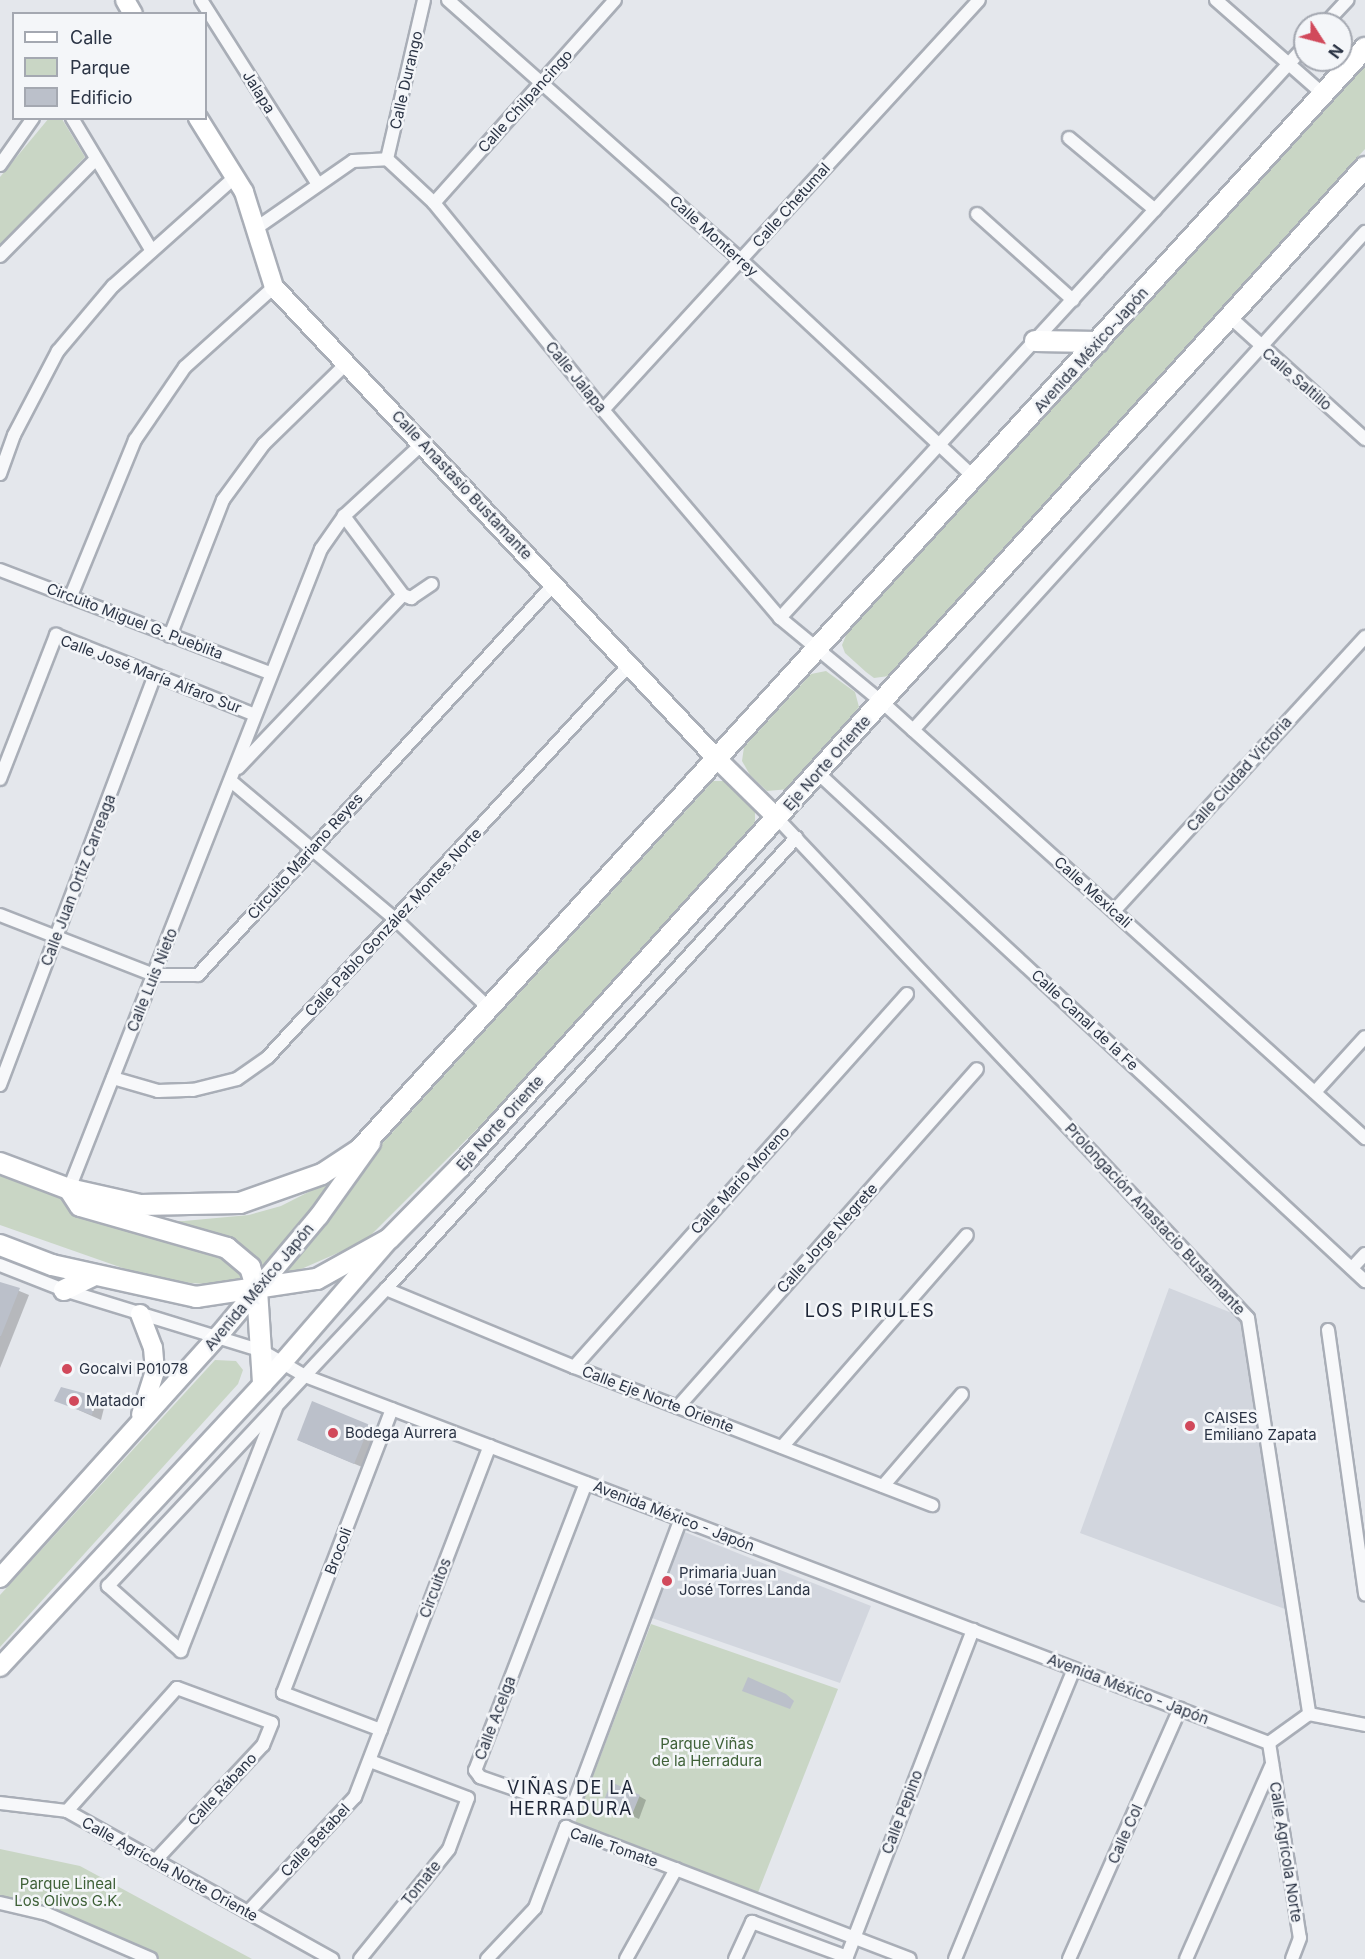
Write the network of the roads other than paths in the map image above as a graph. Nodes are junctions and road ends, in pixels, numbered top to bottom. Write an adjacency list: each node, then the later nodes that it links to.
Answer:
1 (201, 0): 24 (street, Jalapa)
2 (424, 0): 19 (street, Calle Durango)
3 (448, 0): 12 (street, Calle Monterrey)
4 (615, 0): 12 (street, Calle Chilpancingo)
5 (979, 0): 32 (street, Calle Chetumal)
6 (1216, 0): 11 (street)
7 (1347, 0): 8 (street)
8 (1336, 12)
9 (1365, 48): 13 (main road, Avenida México-Japón)
10 (1293, 59): 11 (street)
11 (1288, 65): 13 (street); 26 (street)
12 (542, 83): 25 (street, Calle Chilpancingo); 32 (street, Calle Monterrey)
13 (1323, 94): 37 (main road, Avenida México-Japón)
14 (31, 120): 18 (street)
15 (73, 120): 20 (street)
16 (199, 120): 23 (street, Calle Anastasio Bustamante)
17 (1069, 138): 26 (street)
18 (4, 151): 21 (street)
19 (387, 159): 24 (street); 25 (street, Calle Jalapa)
20 (95, 160): 30 (street); 31 (street)
21 (0, 165)
22 (1365, 167): 35 (main road)
23 (235, 177): 28 (street, Calle Anastasio Bustamante); 30 (street)
24 (317, 183): 28 (street)
25 (434, 203): 40 (street, Calle Jalapa)
26 (1155, 210): 34 (street)
27 (977, 214): 34 (street)
28 (255, 229): 33 (street, Calle Anastasio Bustamante)
29 (1365, 232): 38 (street)
30 (152, 251): 44 (street)
31 (0, 256)
32 (741, 260): 40 (street, Calle Chetumal); 43 (street, Calle Monterrey)
33 (274, 286): 39 (street, Calle Anastasio Bustamante); 51 (street)
34 (1073, 300): 36 (street)
35 (1230, 317): 38 (street, Calle Saltillo); 59 (main road)
36 (1035, 341): 37 (main road); 43 (street)
37 (1098, 342): 45 (main road, Avenida México-Japón)
38 (1260, 347): 41 (street, Calle Saltillo); 61 (street)
39 (348, 362): 42 (street, Calle Anastasio Bustamante); 53 (street)
40 (603, 410): 52 (street, Calle Jalapa)
41 (1365, 439)
42 (423, 443): 46 (street, Calle Luis Nieto); 48 (street, Calle Anastasio Bustamante)
43 (940, 445): 45 (street, Calle Monterrey); 52 (street)
44 (0, 474)
45 (975, 478): 55 (main road, Avenida México-Japón)
46 (344, 516): 50 (street); 57 (street, Calle Luis Nieto)
47 (0, 570): 51 (street, Circuito Miguel G. Pueblita)
48 (554, 584): 56 (street, Calle Anastasio Bustamante); 68 (street, Circuito Mariano Reyes)
49 (432, 585): 50 (street)
50 (403, 595): 64 (street, Calle Luis Nieto)
51 (71, 596): 53 (street, Circuito Miguel G. Pueblita)
52 (780, 618): 55 (street, Calle Jalapa)
53 (170, 636): 57 (street, Circuito Miguel G. Pueblita)
54 (1365, 637): 69 (street, Calle Ciudad Victoria)
55 (817, 652): 59 (street, Calle Mexicali); 62 (main road)
56 (629, 665): 62 (street, Calle Anastasio Bustamante); 71 (street, Calle Pablo González Montes Norte)
57 (270, 673): 60 (street, Calle Luis Nieto)
58 (155, 675): 60 (street, Calle José María Alfaro Sur); 65 (street, Calle José María Alfaro Sur); 72 (street, Calle Juan Ortiz Carreaga)
59 (882, 702): 61 (street, Calle Mexicali); 63 (main road, Eje Norte Oriente)
60 (255, 715): 64 (street, Calle Luis Nieto)
61 (912, 729): 69 (street, Calle Mexicali)
62 (717, 759): 66 (street, Calle Anastasio Bustamante); 75 (main road)
63 (818, 773): 66 (main road, Eje Norte Oriente); 90 (street, Calle Canal de la Fe)
64 (233, 776): 68 (street); 73 (street, Calle Luis Nieto)
65 (0, 779)
66 (777, 818): 67 (street, Prolongación Anastacio Bustamante); 86 (main road, Eje Norte Oriente)
67 (796, 838): 93 (street, Eje Norte Oriente); 121 (street, Prolongación Anastacio Bustamante)
68 (314, 848): 71 (street); 73 (street, Circuito Mariano Reyes)
69 (1114, 911): 80 (street, Calle Mexicali)
70 (0, 915): 72 (street, Circuito Mariano Reyes)
71 (395, 919): 75 (street); 78 (street, Calle Pablo González Montes Norte)
72 (57, 938): 73 (street, Circuito Mariano Reyes); 79 (street, Calle Juan Ortiz Carreaga)
73 (154, 975): 78 (street, Calle Luis Nieto)
74 (907, 993): 101 (street, Calle Mario Moreno)
75 (490, 1009): 81 (main road)
76 (1365, 1037): 80 (street)
77 (977, 1069): 105 (street, Calle Jorge Negrete)
78 (113, 1078): 84 (street, Calle Luis Nieto)
79 (0, 1085)
80 (1315, 1092): 82 (street, Calle Mexicali)
81 (387, 1122): 84 (main road); 95 (street, Avenida México Japón)
82 (1365, 1138)
83 (0, 1163): 84 (main road)
84 (69, 1189): 95 (main road)
85 (968, 1235): 110 (street)
86 (389, 1239): 95 (main road, Eje Norte Oriente); 100 (street)
87 (0, 1245): 91 (main road, Eje Norte Oriente)
88 (1365, 1254): 90 (street)
89 (0, 1265): 94 (street, Avenida México - Japón)
90 (1352, 1268): 92 (street, Calle Canal de la Fe)
91 (95, 1275): 94 (main road); 95 (main road, Eje Norte Oriente)
92 (1365, 1281)
93 (386, 1289): 101 (street, Calle Eje Norte Oriente); 102 (street, Eje Norte Oriente)
94 (64, 1290): 96 (street, Avenida México - Japón)
95 (257, 1290): 98 (street, Avenida México Japón); 99 (main road)
96 (140, 1314): 98 (street, Avenida México - Japón); 108 (street)
97 (1328, 1330): 116 (street)
98 (219, 1335): 99 (street, Avenida México - Japón); 108 (street, Avenida México Japón)
99 (262, 1351): 100 (street, Avenida México - Japón); 103 (main road)
100 (283, 1362): 102 (street, Avenida México - Japón); 103 (street)
101 (574, 1367): 105 (street, Calle Eje Norte Oriente)
102 (305, 1376): 106 (street, Eje Norte Oriente); 107 (street, Avenida México - Japón)
103 (263, 1383): 118 (street)
104 (962, 1394): 112 (street)
105 (678, 1407): 110 (street, Calle Eje Norte Oriente)
106 (276, 1408): 106 (street, Eje Norte Oriente)
107 (392, 1409): 109 (street, Avenida México - Japón); 123 (street, Brocoli)
108 (133, 1432): 115 (street, Avenida México Japón)
109 (490, 1446): 111 (street, Avenida México - Japón); 123 (street, Circuitos)
110 (782, 1447): 112 (street, Calle Eje Norte Oriente)
111 (586, 1483): 114 (street, Avenida México - Japón); 114 (street, Calle Acelga)
112 (883, 1486): 113 (street, Calle Eje Norte Oriente)
113 (932, 1505)
114 (681, 1519): 117 (street, Avenida México - Japón)
115 (0, 1578)
116 (1365, 1594)
117 (973, 1630): 119 (street, Avenida México - Japón); 133 (street, Calle Pepino)
118 (0, 1667)
119 (1074, 1669): 120 (street, Avenida México - Japón); 142 (street)
120 (1180, 1709): 124 (street, Avenida México - Japón); 143 (street, Calle Col)
121 (1309, 1714): 122 (street); 124 (street)
122 (1365, 1725)
123 (381, 1730): 125 (street, Calle Betabel)
124 (1269, 1743): 126 (street, Calle Agrícola Norte)
125 (370, 1761): 132 (street, Calle Betabel); 137 (street, Tomate)
126 (1272, 1763): 144 (street); 145 (street, Calle Agrícola Norte)
127 (0, 1803): 128 (street, Calle Agrícola Norte Oriente)
128 (67, 1811): 129 (street, Calle Agrícola Norte Oriente); 129 (street, Calle Rábano)
129 (155, 1861): 132 (street, Calle Agrícola Norte Oriente)
130 (676, 1869): 133 (street); 138 (street, Calle Tomate); 139 (street, Calle Tomate)
131 (0, 1904): 135 (street)
132 (248, 1912): 136 (street, Calle Agrícola Norte Oriente)
133 (853, 1938): 134 (street, Calle Pepino); 141 (street)
134 (847, 1958): 140 (street)
135 (152, 1959)
136 (332, 1959)
137 (360, 1959)
138 (487, 1959)
139 (626, 1959)
140 (735, 1959)
141 (909, 1959)
142 (955, 1959)
143 (1069, 1959)
144 (1186, 1959)
145 (1292, 1959)

